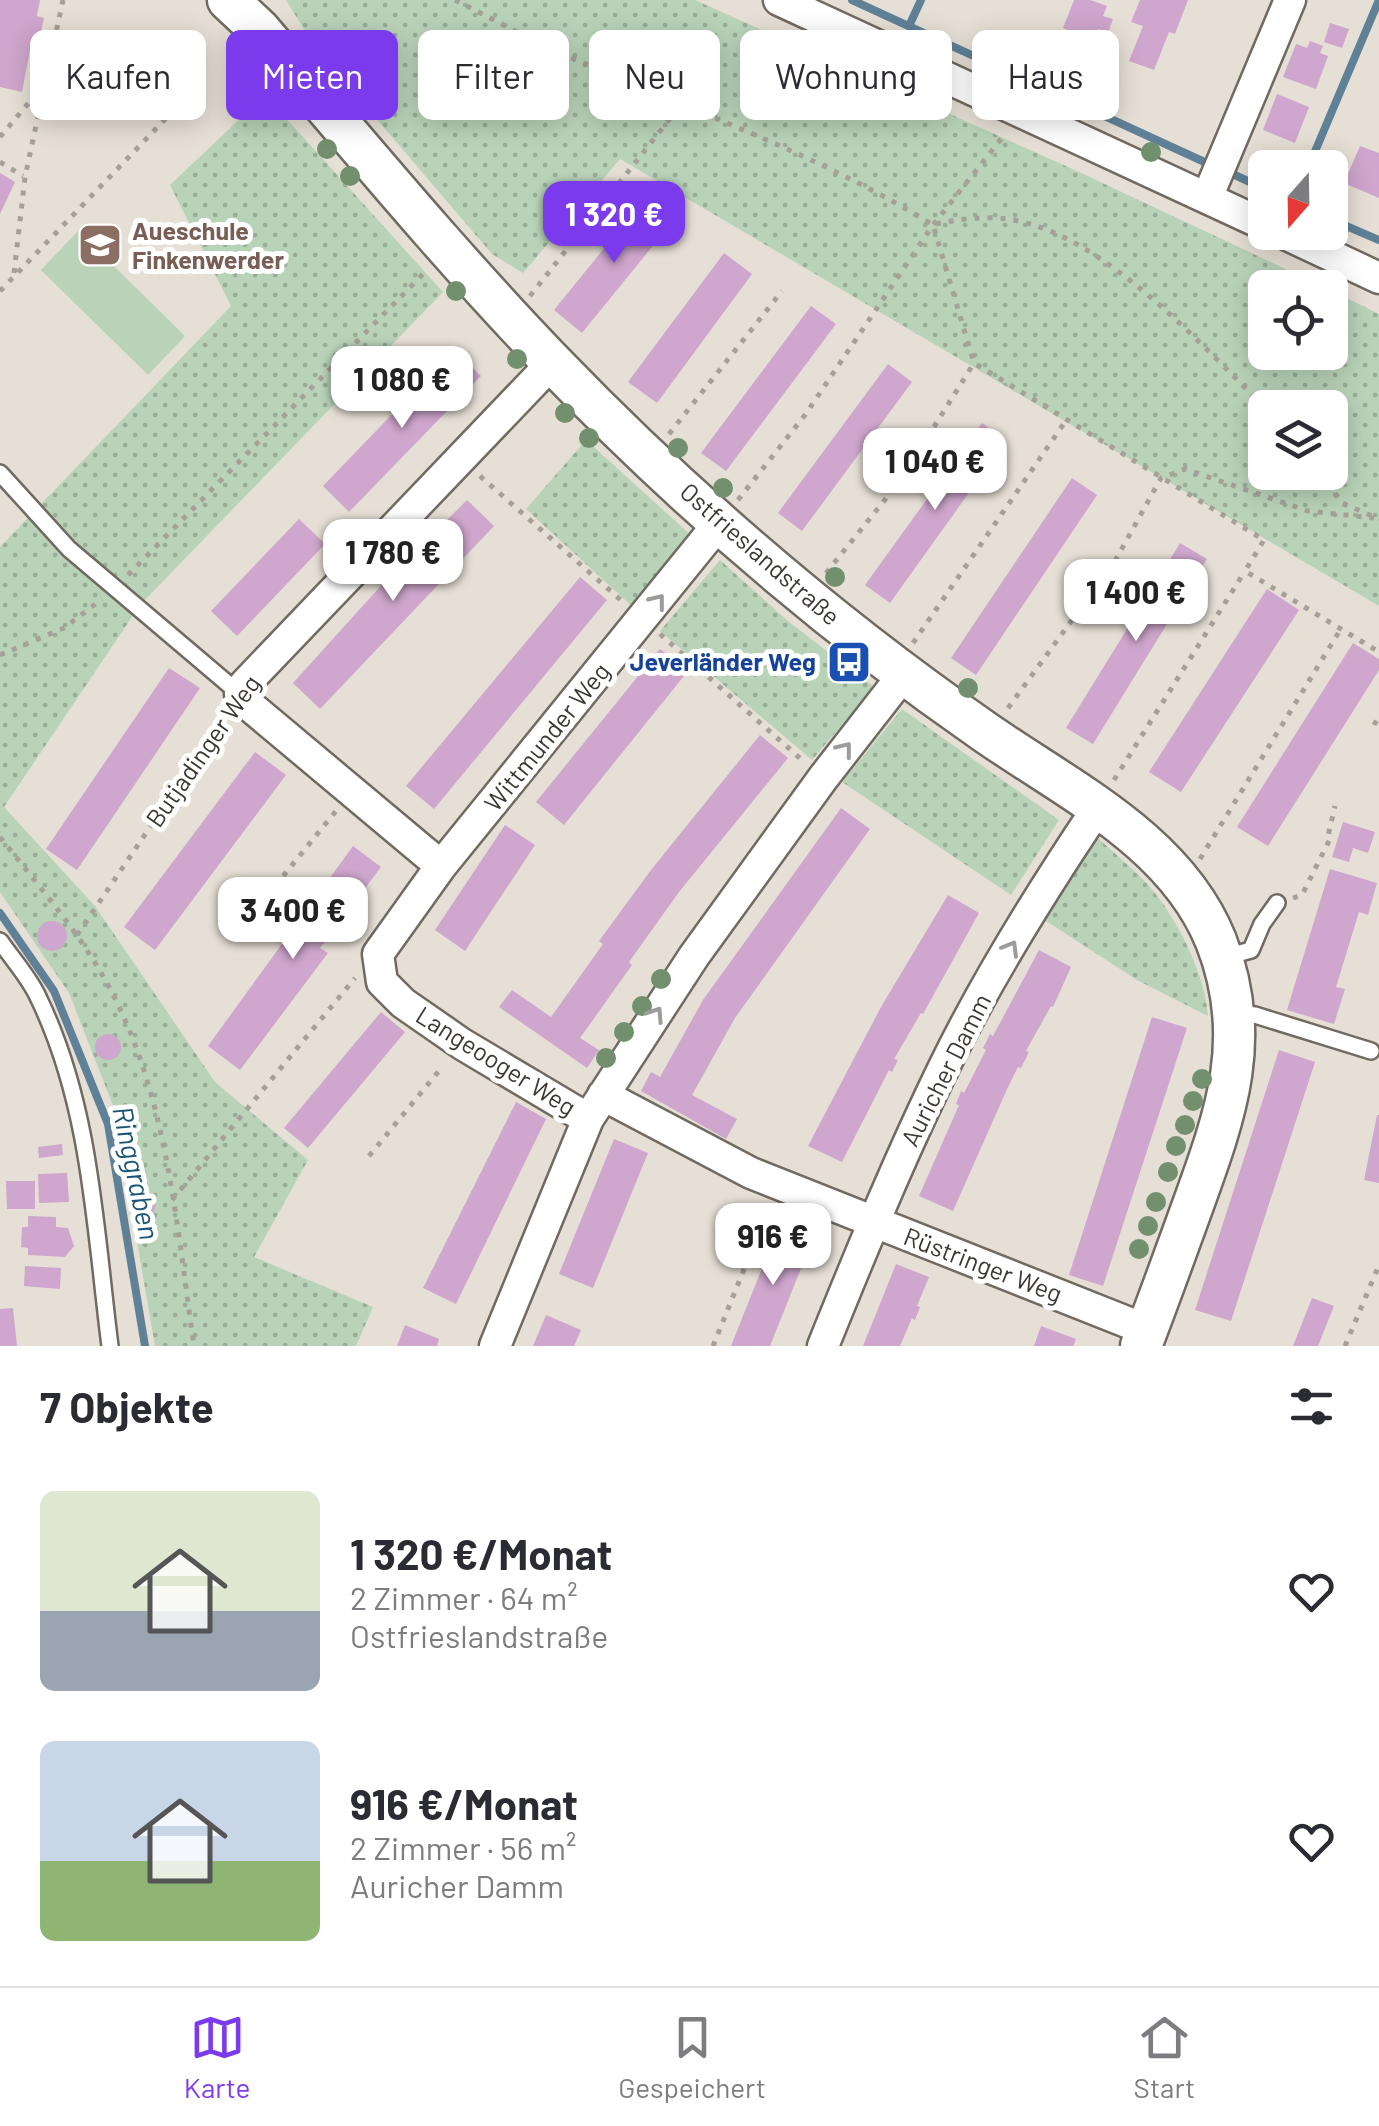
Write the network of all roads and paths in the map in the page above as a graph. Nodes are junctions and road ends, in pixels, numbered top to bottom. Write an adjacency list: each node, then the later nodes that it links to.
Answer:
1 (62, 0): 7 (path)
2 (228, 0): 6 (street, Ostfrieslandstraße)
3 (455, 0): 8 (path)
4 (779, 0): 18 (street)
5 (1290, 0): 18 (street)
6 (251, 15): 21 (street, Ostfrieslandstraße)
7 (56, 30)
8 (589, 64)
9 (30, 101): 15 (path)
10 (720, 119): 20 (path)
11 (36, 120): 17 (path)
12 (164, 120): 23 (path)
13 (669, 120): 27 (path)
14 (1012, 125): 20 (path)
15 (0, 138)
16 (0, 162): 17 (path)
17 (24, 176): 23 (path)
18 (1215, 178): 19 (street)
19 (1248, 209)
20 (933, 225): 29 (path); 30 (path); 37 (path)
21 (448, 249): 27 (street, Ostfrieslandstraße); 39 (path)
22 (1319, 250): 24 (street)
23 (14, 276): 25 (path)
24 (1379, 278)
25 (0, 290)
26 (782, 291): 32 (path)
27 (510, 318): 28 (street, Ostfrieslandstraße)
28 (552, 363): 32 (street, Ostfrieslandstraße); 45 (street, Butjadinger Weg)
29 (974, 363): 31 (path); 40 (path)
30 (1248, 391)
31 (1068, 419): 34 (path); 44 (path)
32 (650, 458): 37 (street, Ostfrieslandstraße)
33 (0, 473): 39 (lane)
34 (1161, 478): 36 (path); 38 (path); 48 (path)
35 (1333, 490): 36 (path)
36 (1376, 519)
37 (720, 522): 40 (street, Ostfrieslandstraße); 53 (street, Wittmunder Weg, one-way to 37)
38 (1244, 571): 41 (path); 51 (path)
39 (114, 590): 43 (path); 45 (lane)
40 (807, 596): 44 (street, Ostfrieslandstraße)
41 (1342, 627): 42 (path); 54 (path)
42 (1379, 652)
43 (0, 655)
44 (904, 674): 48 (street, Ostfrieslandstraße); 64 (street, one-way to 44)
45 (240, 694): 49 (street); 57 (path, Butjadinger Weg)
46 (1379, 717): 47 (path)
47 (1374, 725)
48 (988, 734): 51 (street, Ostfrieslandstraße)
49 (351, 793): 53 (street); 55 (path)
50 (1334, 806): 56 (path)
51 (1098, 809): 54 (street, Ostfrieslandstraße); 68 (street, Auricher Damm, one-way to 51)
52 (0, 838): 57 (path)
53 (441, 866): 59 (street, Wittmunder Weg)
54 (1175, 874): 60 (street, Ostfrieslandstraße)
55 (275, 886)
56 (1278, 903): 60 (lane)
57 (77, 935): 67 (path)
58 (0, 941): 71 (lane)
59 (378, 954): 62 (street, Langeooger Weg); 67 (path)
60 (1222, 958): 61 (street, Ostfrieslandstraße)
61 (1234, 1013): 63 (lane); 70 (street, Ostfrieslandstraße)
62 (462, 1044): 64 (street, Langeooger Weg); 65 (path)
63 (1371, 1051)
64 (595, 1107): 66 (street, Rüstringer Weg); 73 (street)
65 (369, 1156)
66 (779, 1184): 68 (street, Rüstringer Weg); 74 (path)
67 (172, 1200): 72 (path)
68 (873, 1222): 70 (street, Rüstringer Weg); 75 (street, Auricher Damm)
69 (1379, 1265): 76 (path)
70 (1144, 1338)
71 (110, 1346)
72 (194, 1346)
73 (495, 1346)
74 (713, 1346)
75 (823, 1346)
76 (1345, 1346)

